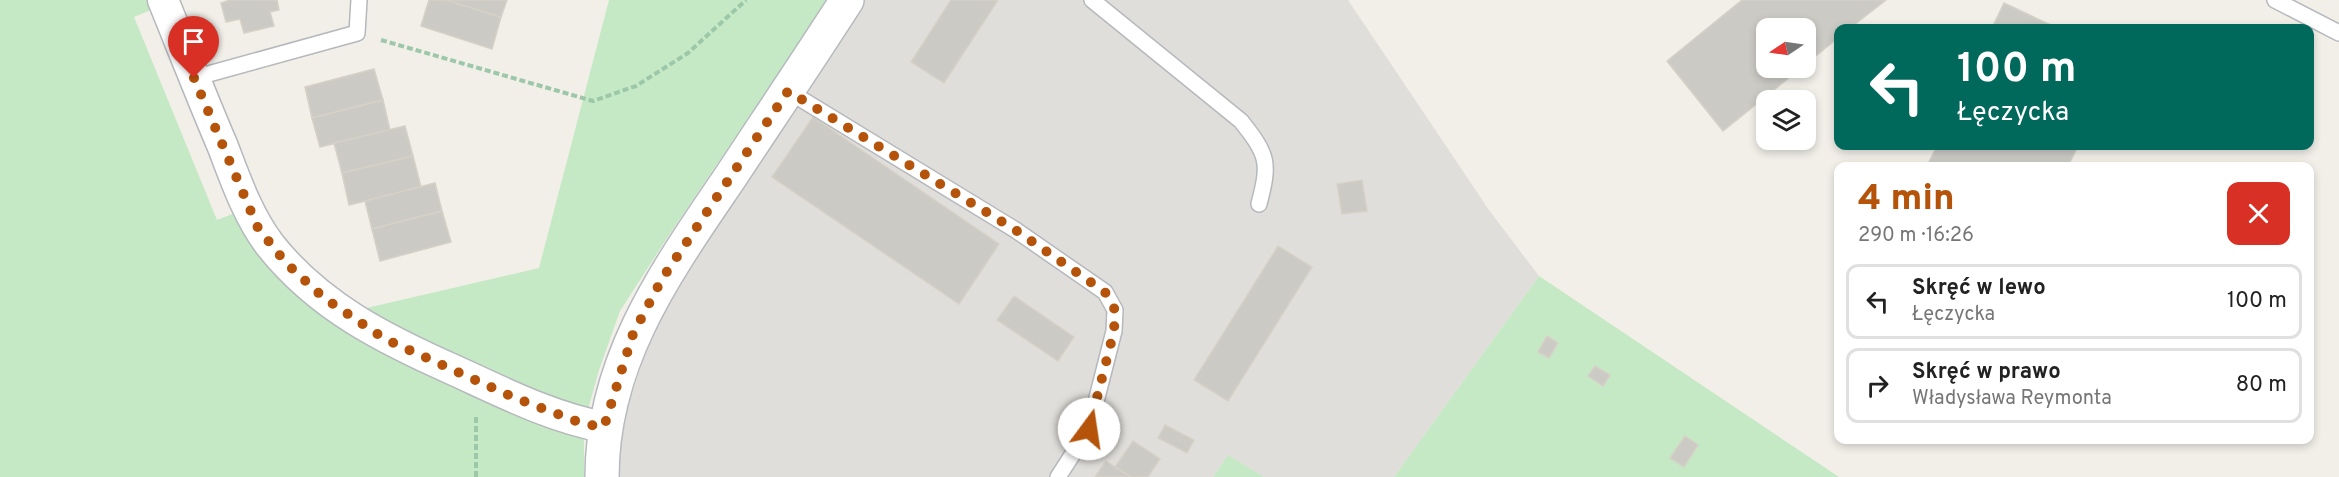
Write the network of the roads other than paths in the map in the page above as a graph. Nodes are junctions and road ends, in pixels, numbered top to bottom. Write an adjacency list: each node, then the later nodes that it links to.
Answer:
1 (163, 0): 7 (street)
2 (359, 0): 7 (lane)
3 (846, 0): 8 (street)
4 (1092, 0): 9 (lane)
5 (2275, 0): 6 (lane)
6 (2339, 33)
7 (194, 78): 10 (street)
8 (788, 91): 10 (street); 12 (lane)
9 (1259, 204)
10 (604, 427): 11 (street)
11 (602, 477)
12 (1058, 477)

